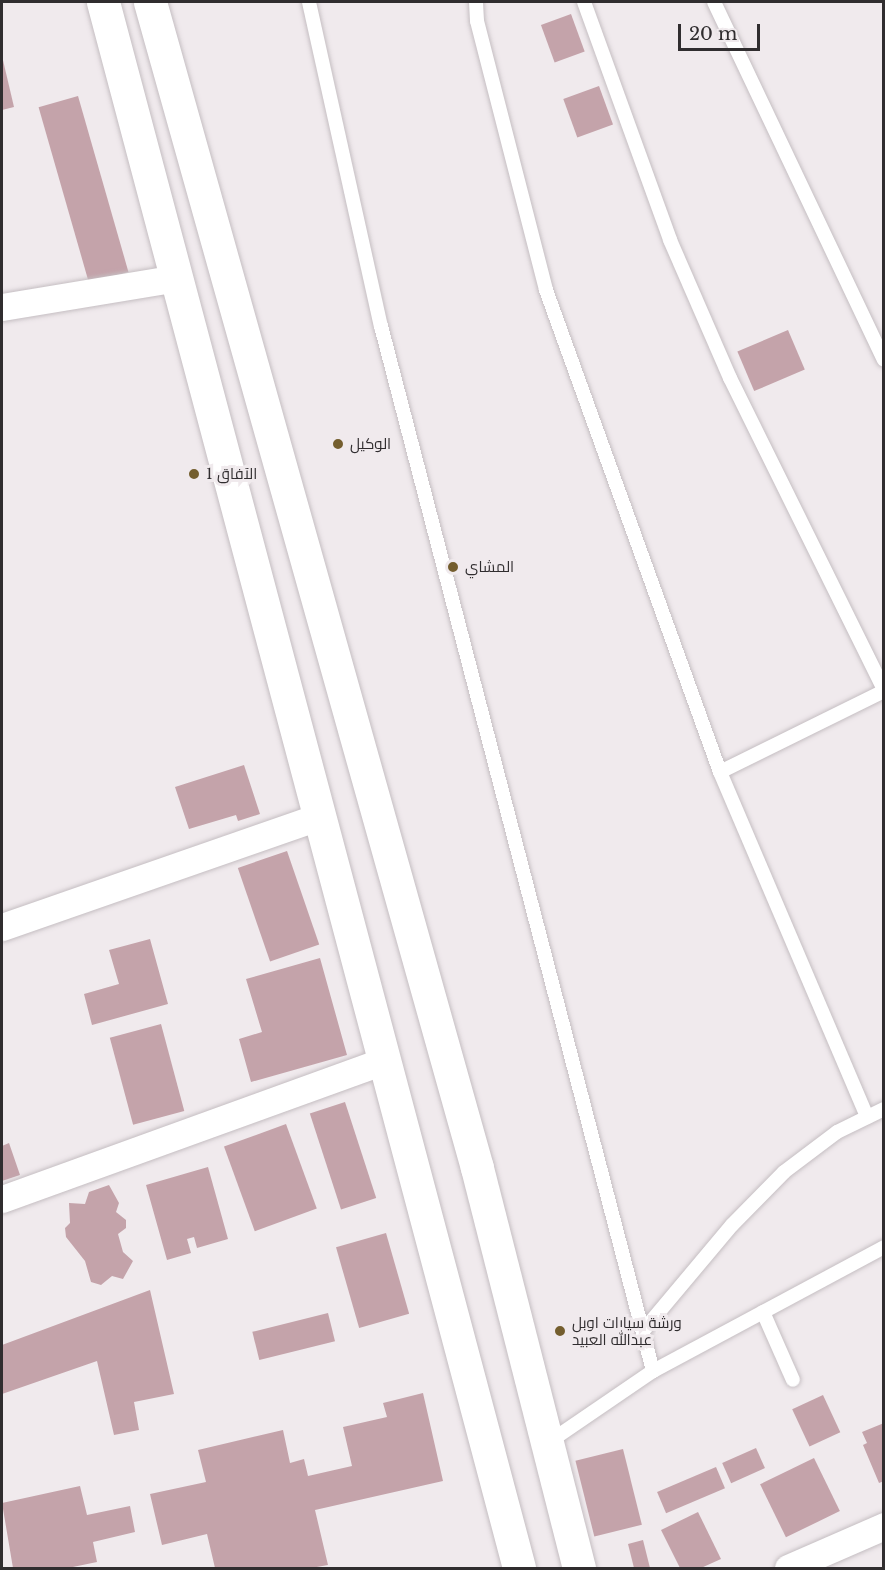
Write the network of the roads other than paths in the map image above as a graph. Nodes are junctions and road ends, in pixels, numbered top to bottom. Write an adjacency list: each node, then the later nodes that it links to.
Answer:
1 (103, 2): 7 (street)
2 (150, 2): 23 (street)
3 (309, 2): 20 (lane)
4 (476, 2): 11 (lane)
5 (584, 2): 10 (lane)
6 (714, 2): 9 (lane)
7 (177, 278): 8 (street); 12 (street)
8 (2, 307)
9 (884, 360)
10 (884, 690): 11 (lane)
11 (720, 772): 16 (lane)
12 (320, 816): 13 (street); 14 (street)
13 (2, 927)
14 (384, 1061): 17 (street); 25 (street)
15 (884, 1109): 16 (lane)
16 (867, 1117): 20 (lane)
17 (2, 1199)
18 (884, 1247): 19 (lane)
19 (763, 1312): 21 (lane); 22 (lane)
20 (643, 1331): 21 (lane)
21 (653, 1371): 23 (lane)
22 (793, 1380)
23 (546, 1444): 26 (street)
24 (884, 1526): 27 (street)
25 (519, 1569)
26 (579, 1569)
27 (788, 1569)

